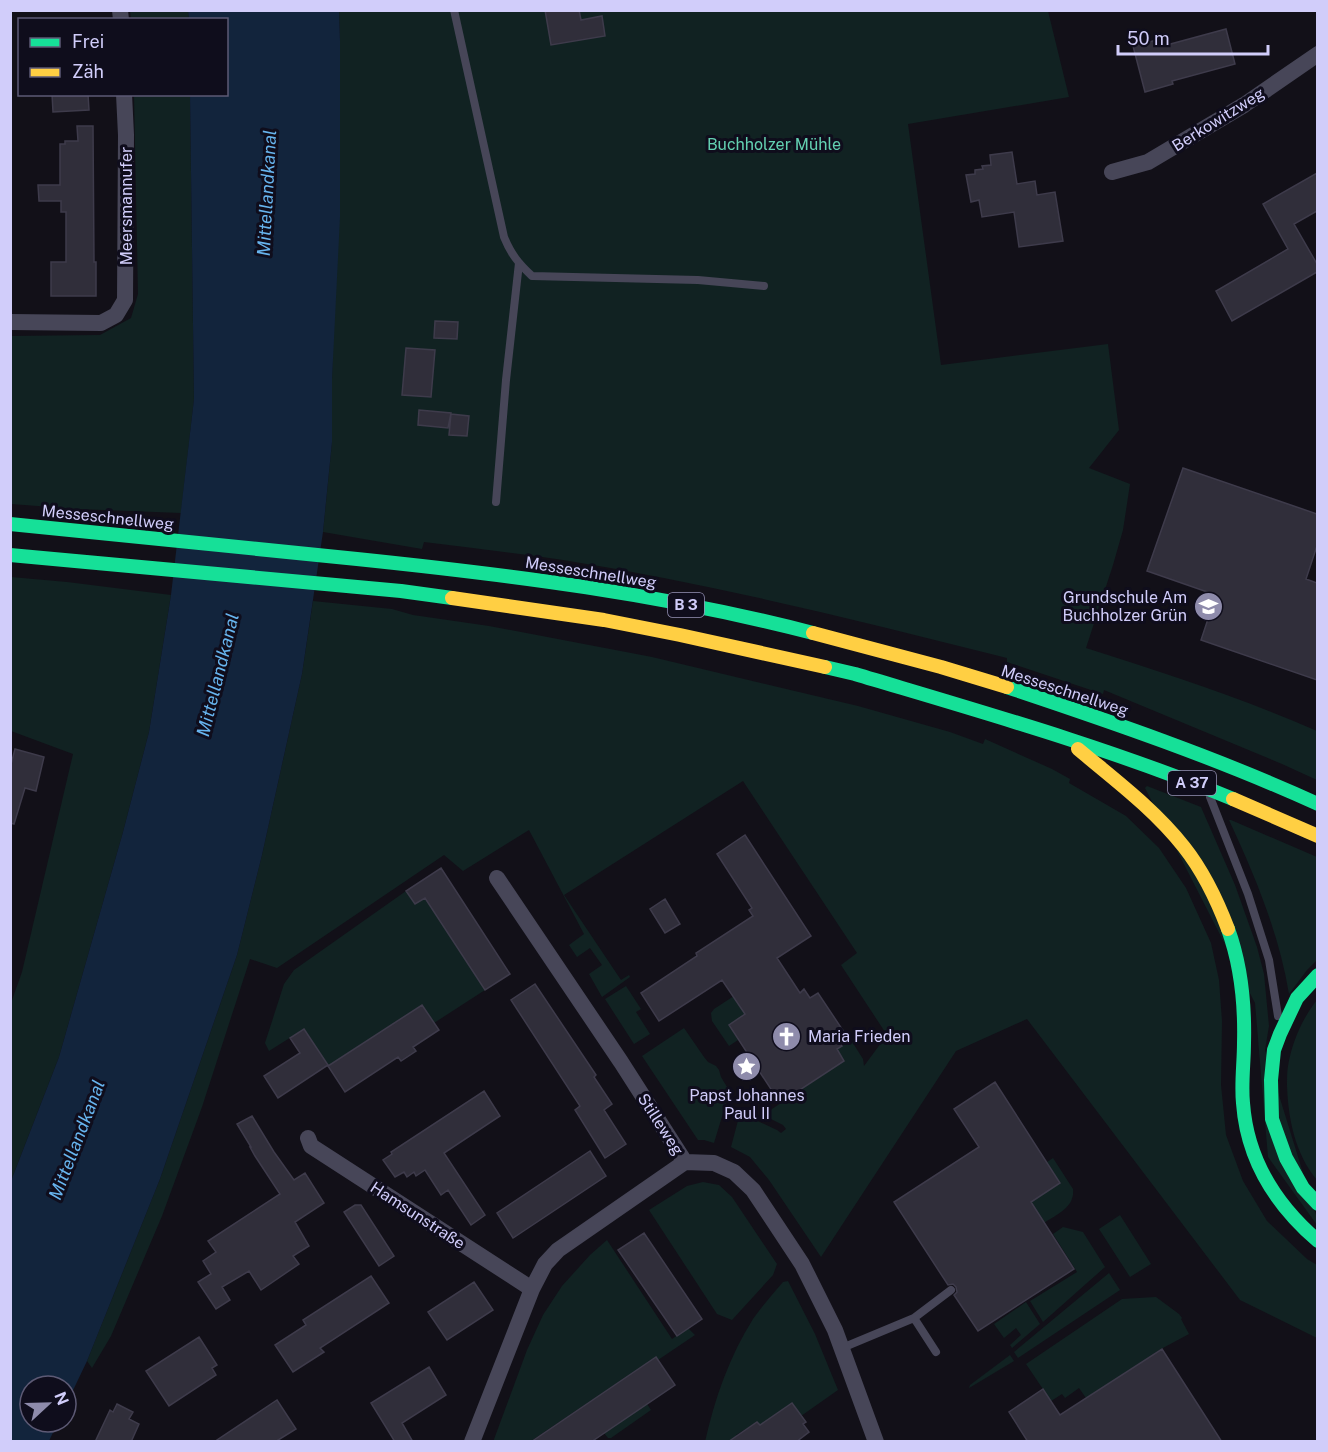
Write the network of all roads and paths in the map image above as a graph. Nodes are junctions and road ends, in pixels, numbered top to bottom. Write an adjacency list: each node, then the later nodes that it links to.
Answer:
1 (454, 10): 5 (lane)
2 (1317, 54): 4 (street, Berkowitzweg)
3 (124, 96): 7 (street, Meersmannufer)
4 (1112, 172)
5 (519, 263): 6 (lane); 8 (lane)
6 (764, 286)
7 (10, 322)
8 (496, 502)
9 (10, 524): 13 (highway, Messeschnellweg / B 3)
10 (10, 555): 11 (highway, B 3)
11 (1064, 737): 12 (highway, A 37); 21 (highway)
12 (1207, 788): 14 (highway, A 37); 17 (lane)
13 (1317, 804)
14 (1317, 836)
15 (497, 878): 19 (street, Stilleweg)
16 (1317, 975): 17 (highway)
17 (1280, 1034): 20 (highway)
18 (308, 1138): 22 (street, Hamsunstraße)
19 (685, 1162): 22 (street); 25 (street, Stilleweg)
20 (1317, 1204)
21 (1317, 1240)
22 (532, 1289): 27 (street)
23 (951, 1290): 24 (lane)
24 (914, 1318): 25 (lane); 26 (lane)
25 (842, 1348): 28 (street, Stilleweg)
26 (936, 1352)
27 (472, 1442)
28 (876, 1442)

